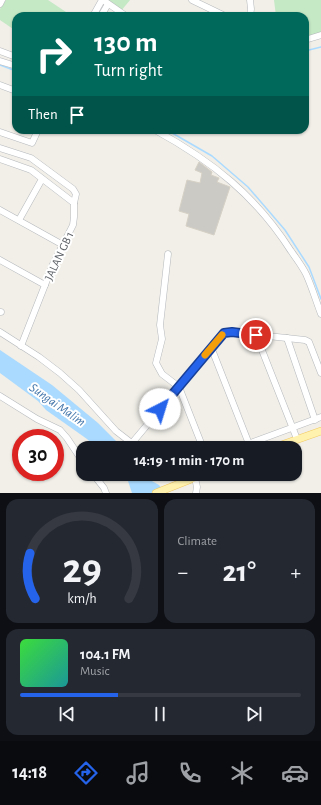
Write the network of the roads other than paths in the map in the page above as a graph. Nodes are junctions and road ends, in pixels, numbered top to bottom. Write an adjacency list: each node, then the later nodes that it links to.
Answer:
1 (2, 0): 5 (street)
2 (192, 0): 9 (street)
3 (250, 0): 10 (street)
4 (104, 1): 6 (street); 7 (street); 8 (street)
5 (0, 4)
6 (96, 12)
7 (102, 12)
8 (120, 12)
9 (217, 12)
10 (251, 12)
11 (321, 35): 12 (street)
12 (309, 39)
13 (0, 51): 14 (street)
14 (12, 56)
15 (0, 61): 16 (street)
16 (12, 65)
17 (0, 85): 18 (street)
18 (12, 90)
19 (0, 132): 20 (street)
20 (36, 134)
21 (162, 134): 32 (street)
22 (0, 148): 25 (street, JALAN GB 1)
23 (0, 159): 24 (street)
24 (42, 179): 25 (street); 27 (street)
25 (74, 203): 28 (street, JALAN GB 1)
26 (0, 210): 27 (street)
27 (18, 220): 28 (street)
28 (63, 245): 31 (street, JALAN GB 1)
29 (168, 254): 39 (street)
30 (0, 260): 31 (street)
31 (46, 285): 36 (street, JALAN GB 1)
32 (321, 314)
33 (0, 332): 36 (street)
34 (256, 335): 35 (street); 37 (street); 42 (street)
35 (287, 338): 38 (street); 41 (street)
36 (21, 346): 45 (street)
37 (211, 347): 39 (street); 48 (street)
38 (321, 373)
39 (179, 387): 46 (street); 47 (street)
40 (0, 396): 51 (street)
41 (318, 419): 42 (street)
42 (293, 428): 44 (street); 49 (street)
43 (321, 431): 44 (main road)
44 (297, 439): 50 (main road)
45 (129, 441)
46 (134, 441)
47 (201, 441)
48 (248, 441)
49 (257, 441)
50 (292, 441)
51 (76, 452)
52 (98, 481): 55 (street)
53 (188, 481): 56 (main road)
54 (196, 481): 57 (street)
55 (106, 493)
56 (156, 493)
57 (196, 493)

